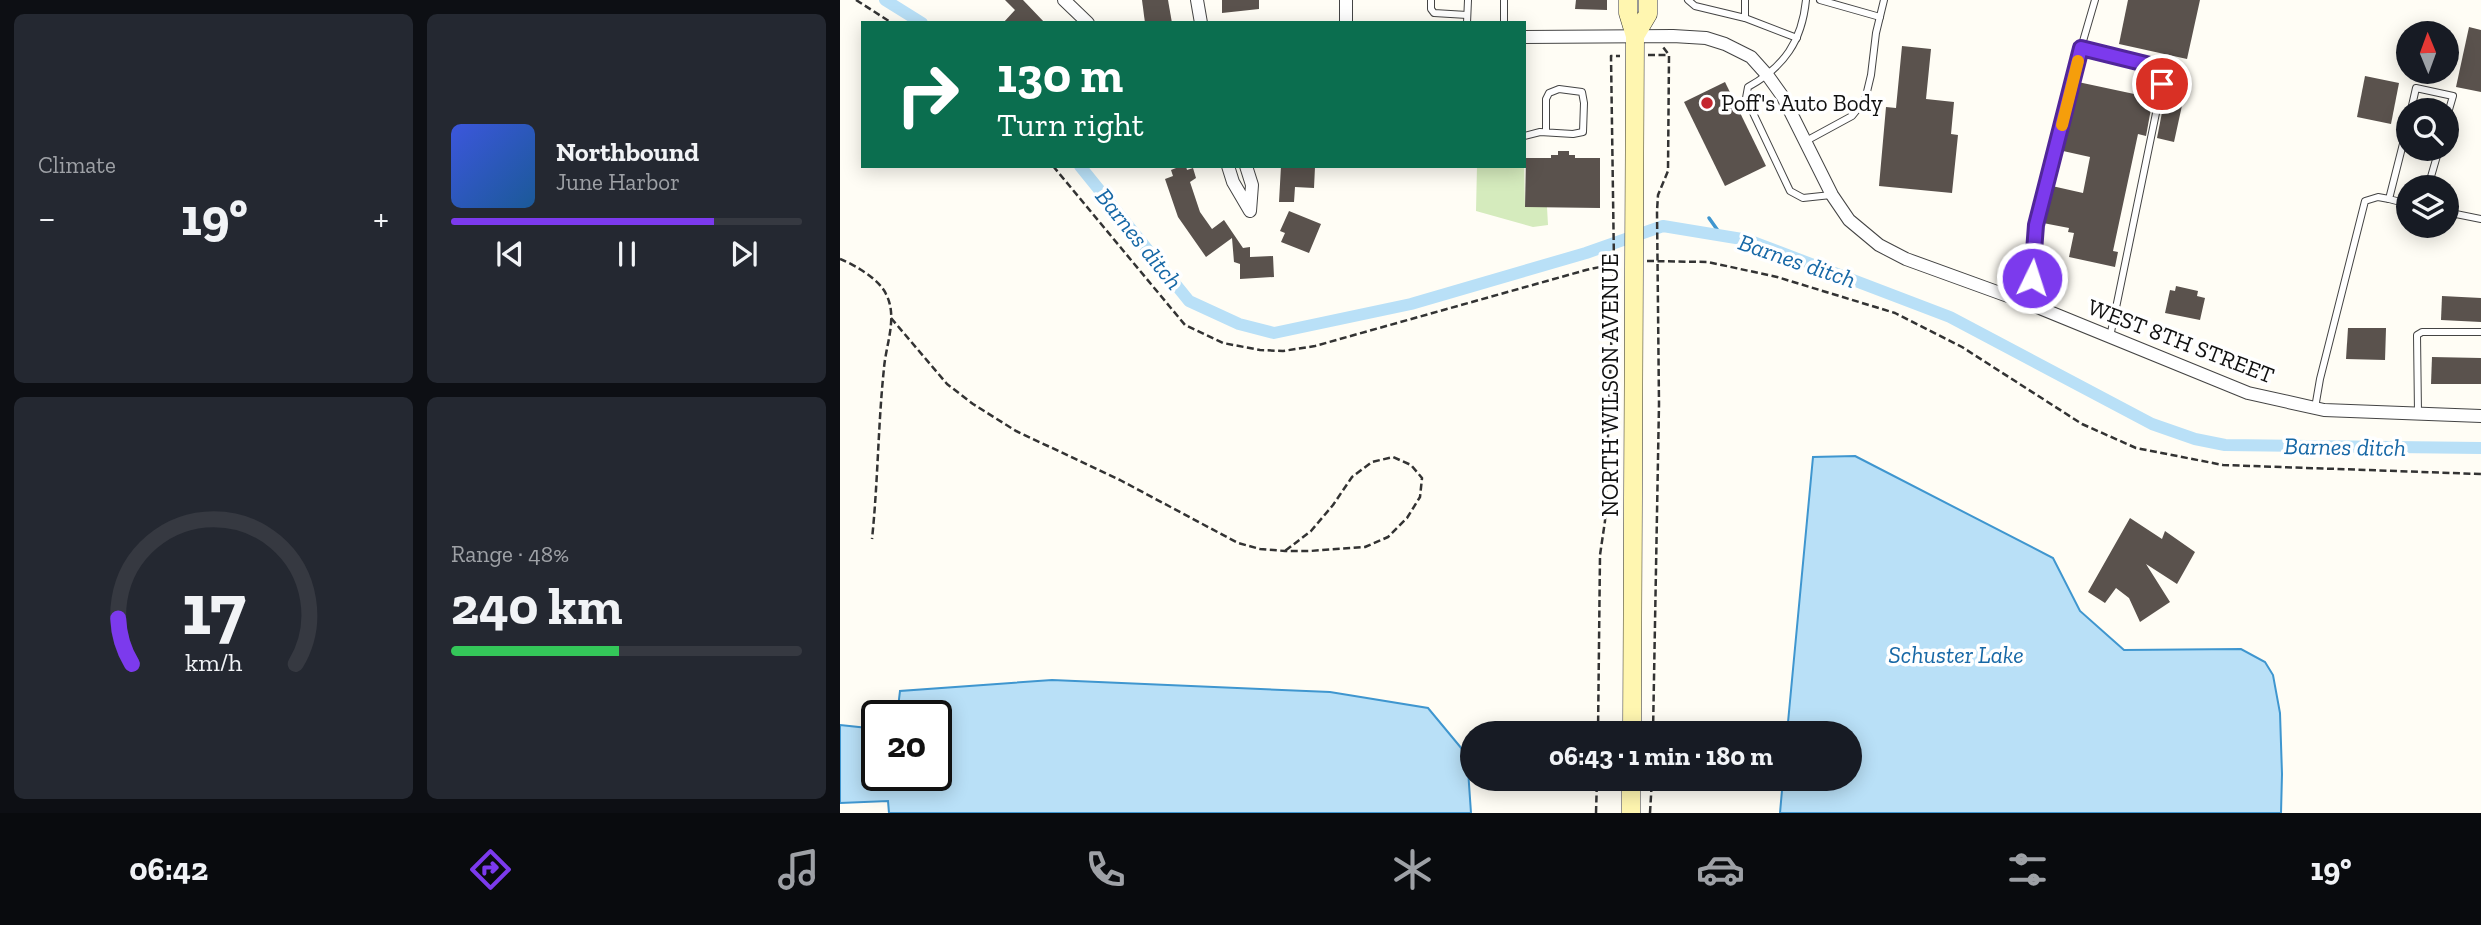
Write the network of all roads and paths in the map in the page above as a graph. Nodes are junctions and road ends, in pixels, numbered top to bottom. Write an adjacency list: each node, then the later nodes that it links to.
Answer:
1 (856, 0): 19 (path)
2 (1064, 0): 20 (street)
3 (1197, 0): 21 (street)
4 (1346, 0): 22 (street)
5 (1431, 0): 18 (lane)
6 (1468, 0): 18 (lane)
7 (1504, 0): 23 (lane)
8 (1628, 0): 24 (main road, NORTH WILSON AVENUE)
9 (1648, 0): 24 (main road, NORTH WILSON AVENUE)
10 (1688, 0): 17 (lane)
11 (1745, 0): 17 (lane)
12 (1806, 0): 27 (lane)
13 (1820, 0): 16 (lane)
14 (1884, 0): 16 (lane)
15 (2095, 0): 28 (lane)
16 (1880, 17): 34 (lane)
17 (1745, 18): 27 (lane)
18 (1467, 19)
19 (888, 21)
20 (1086, 21)
21 (1201, 21)
22 (1346, 21)
23 (1504, 21)
24 (1635, 36): 25 (street, WEST 8TH STREET); 26 (street, WEST 8TH STREET); 46 (main road, NORTH WILSON AVENUE)
25 (1661, 36): 29 (street, WEST 8TH STREET); 47 (path)
26 (1526, 37)
27 (1797, 38): 29 (lane)
28 (2081, 48): 49 (lane); 52 (lane)
29 (1768, 76): 34 (street, WEST 8TH STREET); 39 (lane)
30 (2414, 98): 31 (lane)
31 (2452, 98)
32 (1546, 132): 32 (lane); 33 (lane)
33 (1526, 136)
34 (1806, 141): 39 (street, WEST 8TH STREET)
35 (2399, 161): 40 (lane)
36 (1055, 168): 48 (path)
37 (1229, 168): 38 (street)
38 (1247, 168)
39 (1832, 195): 49 (street, WEST 8TH STREET)
40 (2389, 199): 41 (lane); 53 (lane)
41 (2396, 201)
42 (1614, 215): 48 (path)
43 (2459, 215): 44 (lane)
44 (2481, 219)
45 (840, 259): 50 (path)
46 (1635, 260): 47 (path); 60 (main road, NORTH WILSON AVENUE)
47 (1657, 262): 56 (path); 61 (path)
48 (1614, 264): 59 (path)
49 (2030, 304): 52 (street, WEST 8TH STREET)
50 (891, 318): 57 (path); 58 (path)
51 (2481, 332): 54 (lane)
52 (2110, 337): 53 (street, WEST 8TH STREET)
53 (2315, 408): 54 (street, WEST 8TH STREET)
54 (2418, 413): 55 (street, WEST 8TH STREET)
55 (2481, 416)
56 (2481, 474)
57 (872, 539)
58 (1284, 551): 58 (path)
59 (1598, 721)
60 (1632, 721)
61 (1653, 721)
62 (1597, 791): 65 (path)
63 (1631, 791): 66 (main road)
64 (1651, 791): 67 (path)
65 (1596, 813)
66 (1631, 813)
67 (1650, 813)

